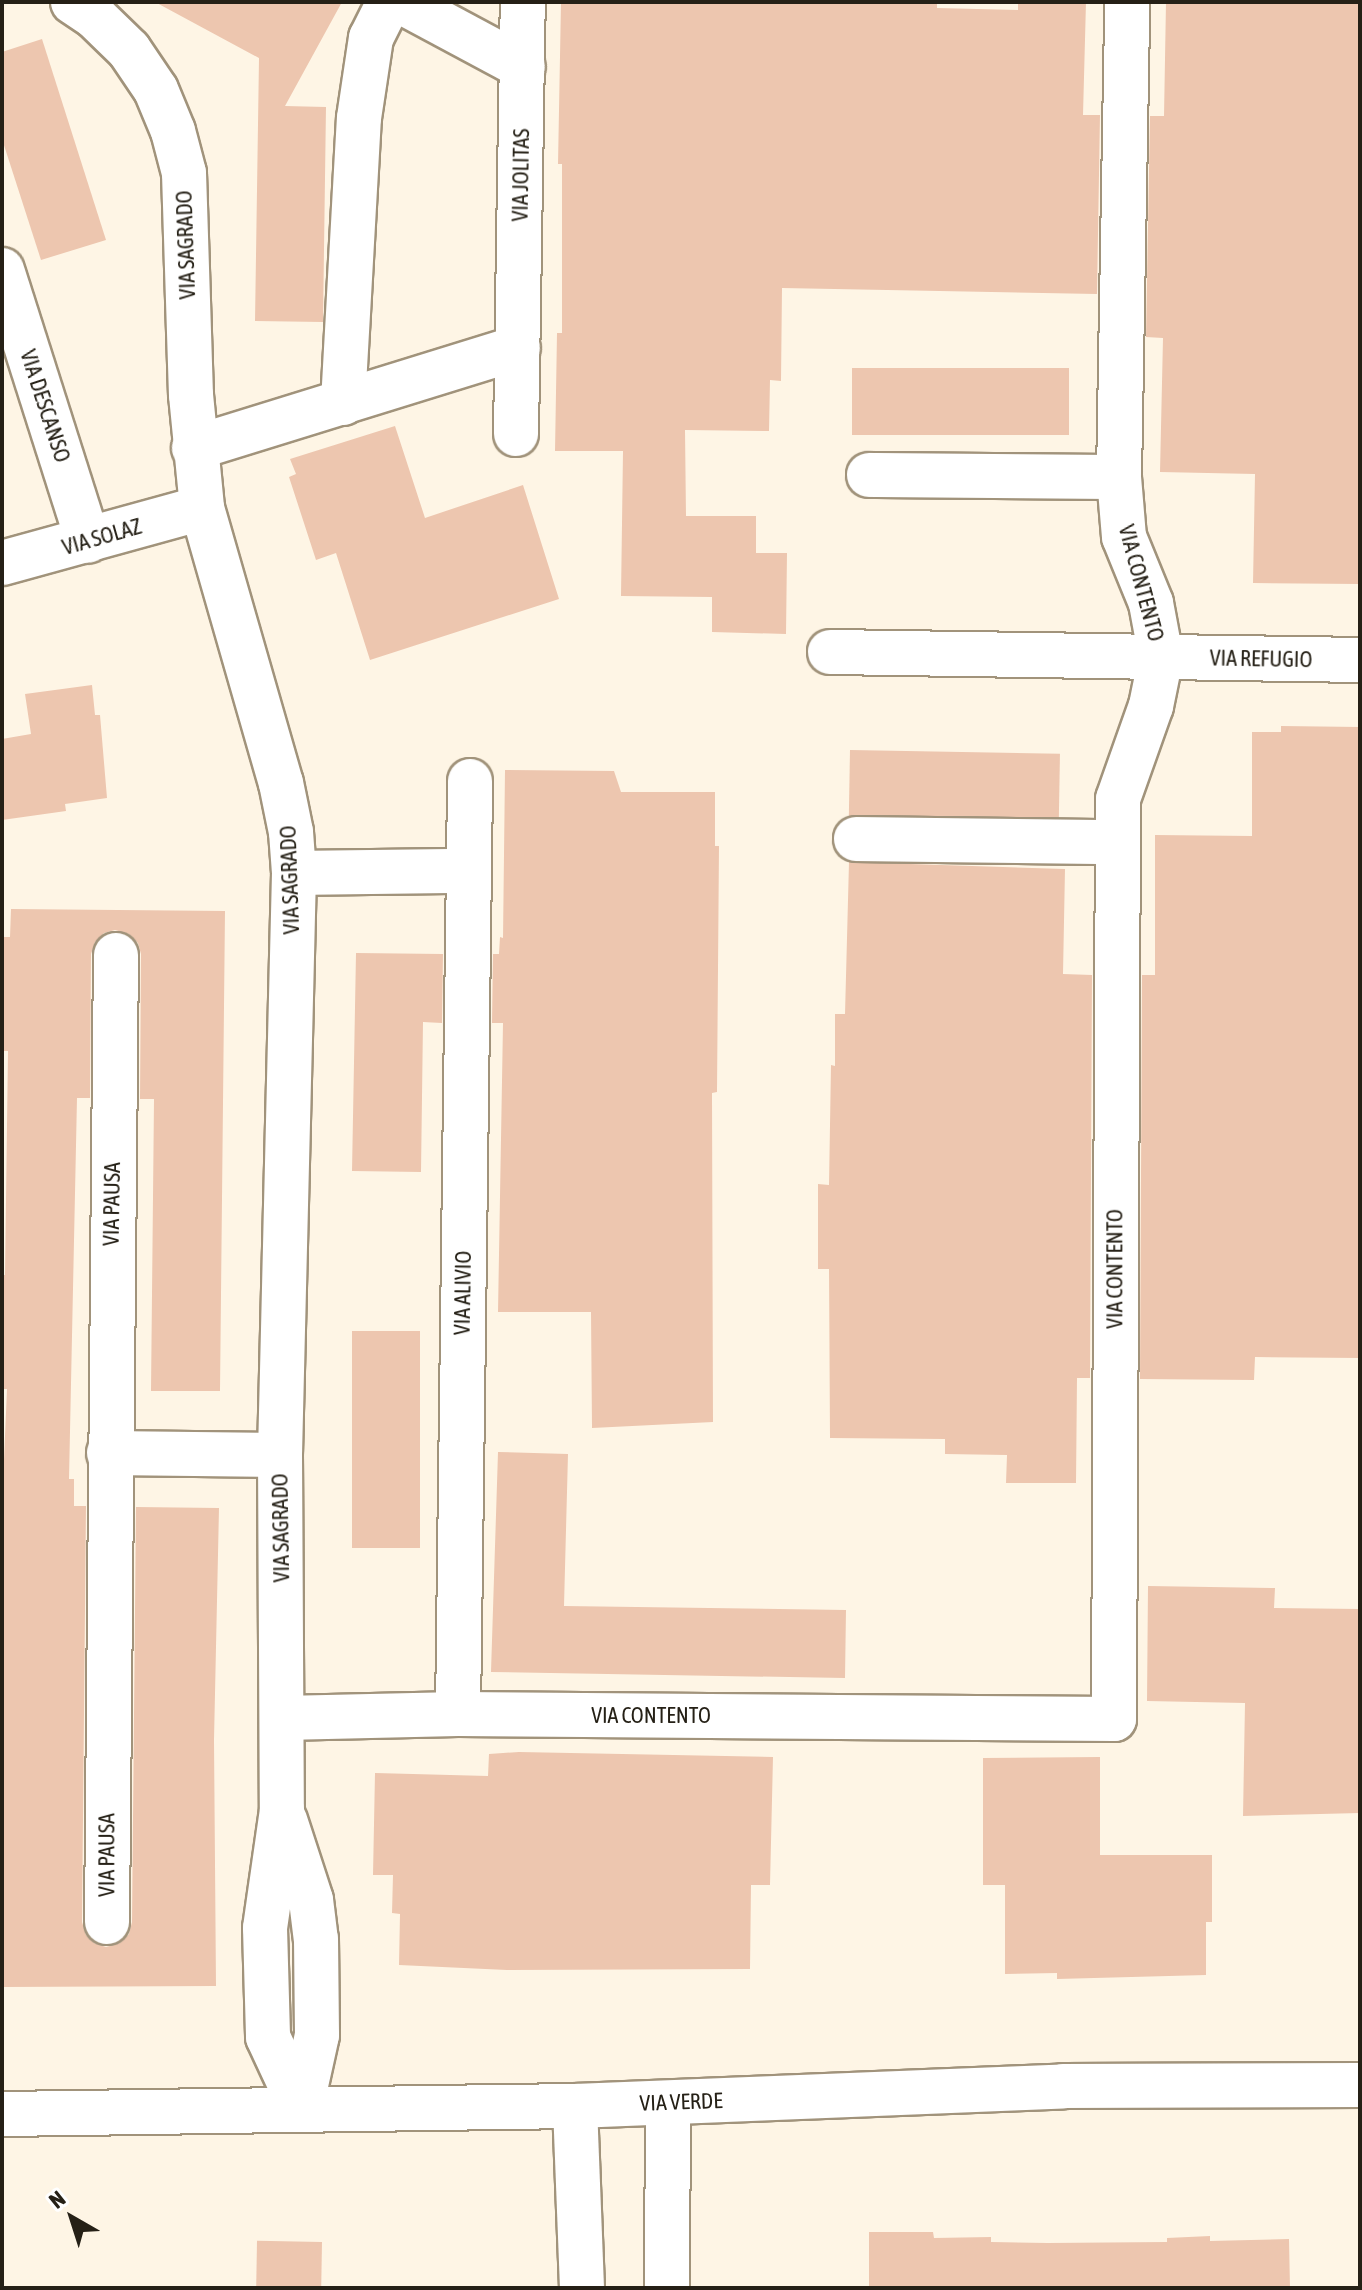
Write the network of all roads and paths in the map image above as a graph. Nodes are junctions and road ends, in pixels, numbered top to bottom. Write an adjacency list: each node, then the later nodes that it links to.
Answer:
1 (73, 2): 11 (street, VIA SAGRADO)
2 (389, 2): 9 (street)
3 (402, 2): 6 (street)
4 (523, 2): 6 (street, VIA JOLITAS)
5 (1127, 2): 13 (street, VIA CONTENTO)
6 (523, 67): 8 (street, VIA JOLITAS)
7 (2, 270): 15 (street, VIA DESCANSO)
8 (518, 348): 9 (street); 10 (street, VIA JOLITAS)
9 (343, 403): 11 (street)
10 (516, 434)
11 (194, 448): 14 (street, VIA SAGRADO)
12 (869, 475): 13 (street)
13 (1119, 477): 18 (street, VIA CONTENTO)
14 (202, 508): 15 (street, VIA SOLAZ); 24 (street, VIA SAGRADO)
15 (88, 541): 16 (street, VIA SOLAZ)
16 (2, 563)
17 (830, 652): 18 (street, VIA REFUGIO)
18 (1161, 657): 19 (street, VIA REFUGIO); 22 (street, VIA CONTENTO)
19 (1360, 660)
20 (470, 781): 23 (street, VIA ALIVIO)
21 (856, 839): 22 (street)
22 (1117, 842): 28 (street, VIA CONTENTO)
23 (468, 871): 24 (street); 28 (street, VIA ALIVIO)
24 (294, 873): 27 (street, VIA SAGRADO)
25 (116, 955): 26 (street, VIA PAUSA)
26 (109, 1453): 27 (street); 30 (street, VIA PAUSA)
27 (280, 1455): 29 (street, VIA SAGRADO)
28 (458, 1714): 29 (street, VIA CONTENTO)
29 (283, 1718): 34 (street, VIA SAGRADO)
30 (107, 1922)
31 (1360, 2085): 32 (street, VIA VERDE)
32 (668, 2103): 33 (street, VIA VERDE); 37 (street)
33 (575, 2106): 34 (street, VIA VERDE); 36 (street)
34 (301, 2108): 35 (street, VIA VERDE)
35 (2, 2114)
36 (582, 2288)
37 (667, 2288)

